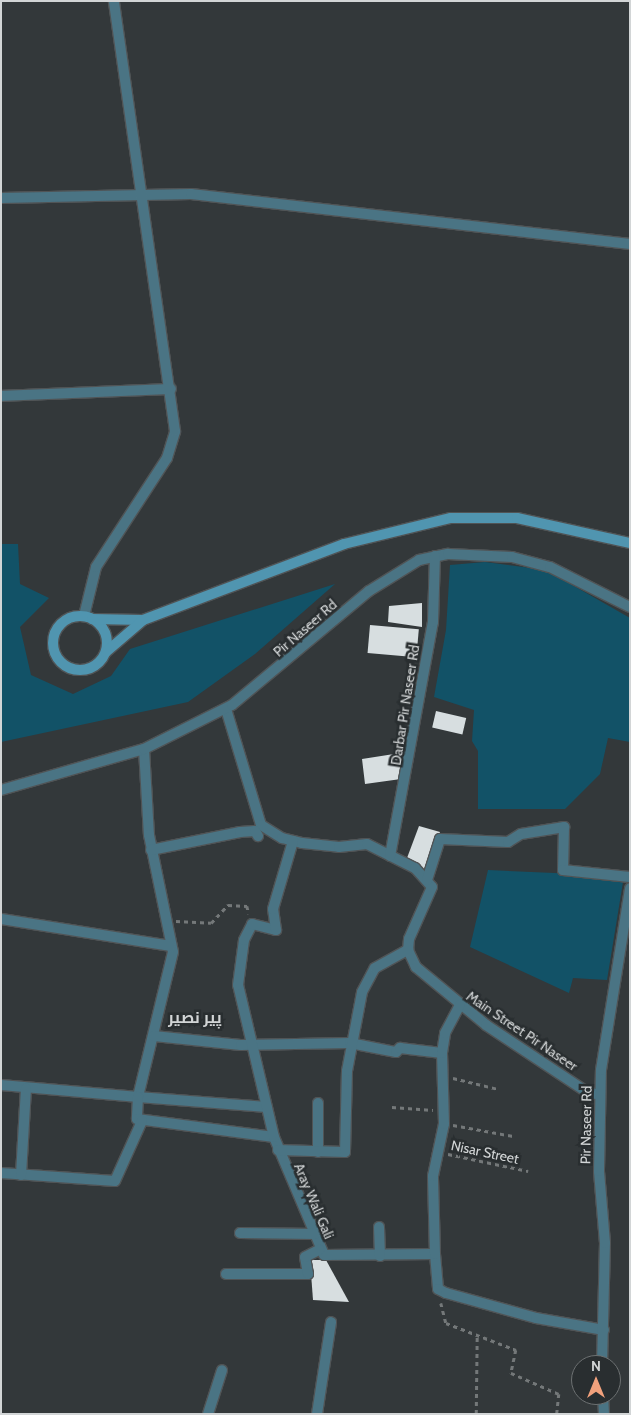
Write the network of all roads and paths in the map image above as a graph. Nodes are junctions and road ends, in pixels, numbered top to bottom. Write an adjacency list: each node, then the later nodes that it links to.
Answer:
1 (114, 1): 2 (street)
2 (143, 196): 3 (street); 4 (street); 5 (street)
3 (1, 198)
4 (630, 244)
5 (171, 389): 6 (street); 10 (street)
6 (1, 396)
7 (630, 543): 11 (street)
8 (435, 556): 9 (street, Pir Naseer Rd); 13 (street, Pir Naseer Rd); 19 (street, Darbar Pir Naseer Rd)
9 (630, 607)
10 (88, 617): 11 (street); 12 (street); 12 (street)
11 (143, 620): 12 (street)
12 (106, 653)
13 (226, 708): 14 (street, Pir Naseer Rd); 17 (street)
14 (144, 749): 15 (street, Pir Naseer Rd); 18 (street)
15 (1, 790)
16 (258, 836): 18 (street)
17 (293, 841): 19 (street); 25 (street)
18 (151, 850): 24 (street)
19 (390, 856): 21 (street)
20 (630, 877): 21 (street)
21 (427, 880): 27 (street)
22 (630, 888): 37 (street, Pir Naseer Rd)
23 (1, 919): 26 (street)
24 (165, 920): 25 (path); 26 (street)
25 (252, 924): 31 (street, Aray Wali Gali)
26 (171, 946): 29 (street)
27 (408, 950): 28 (street, Main Street Pir Naseer); 30 (street)
28 (460, 1005): 32 (street); 37 (street, Main Street Pir Naseer)
29 (154, 1036): 31 (street); 38 (street)
30 (350, 1043): 31 (street); 32 (street); 48 (street)
31 (251, 1044): 40 (street, Aray Wali Gali)
32 (442, 1053): 33 (street)
33 (444, 1075): 36 (path); 42 (street)
34 (1, 1085): 35 (street)
35 (26, 1088): 38 (street); 52 (street)
36 (498, 1089)
37 (600, 1095): 62 (street, Pir Naseer Rd)
38 (138, 1097): 40 (street); 43 (street)
39 (318, 1103): 48 (street)
40 (267, 1107): 46 (street, Aray Wali Gali)
41 (392, 1107): 42 (path)
42 (444, 1111): 44 (street)
43 (142, 1121): 46 (street); 52 (street)
44 (444, 1124): 45 (path); 49 (street)
45 (513, 1136)
46 (274, 1137): 47 (street, Aray Wali Gali)
47 (278, 1150): 48 (street); 55 (street, Aray Wali Gali)
48 (318, 1152)
49 (437, 1152): 50 (path, Nisar Street); 57 (street)
50 (528, 1171)
51 (1, 1173): 52 (street)
52 (21, 1175)
53 (378, 1227): 58 (street)
54 (240, 1233): 55 (street)
55 (315, 1234): 56 (street, Aray Wali Gali)
56 (320, 1250): 58 (street, Aray Wali Gali); 59 (street)
57 (435, 1254): 58 (street, Aray Wali Gali); 60 (street)
58 (380, 1256)
59 (226, 1274)
60 (438, 1289): 62 (street); 63 (path)
61 (331, 1322): 67 (street)
62 (604, 1330): 64 (street, Pir Naseer Rd)
63 (477, 1335): 68 (path); 69 (path)
64 (603, 1355)
65 (222, 1370): 66 (street)
66 (208, 1414)
67 (317, 1414)
68 (476, 1414)
69 (557, 1414)

